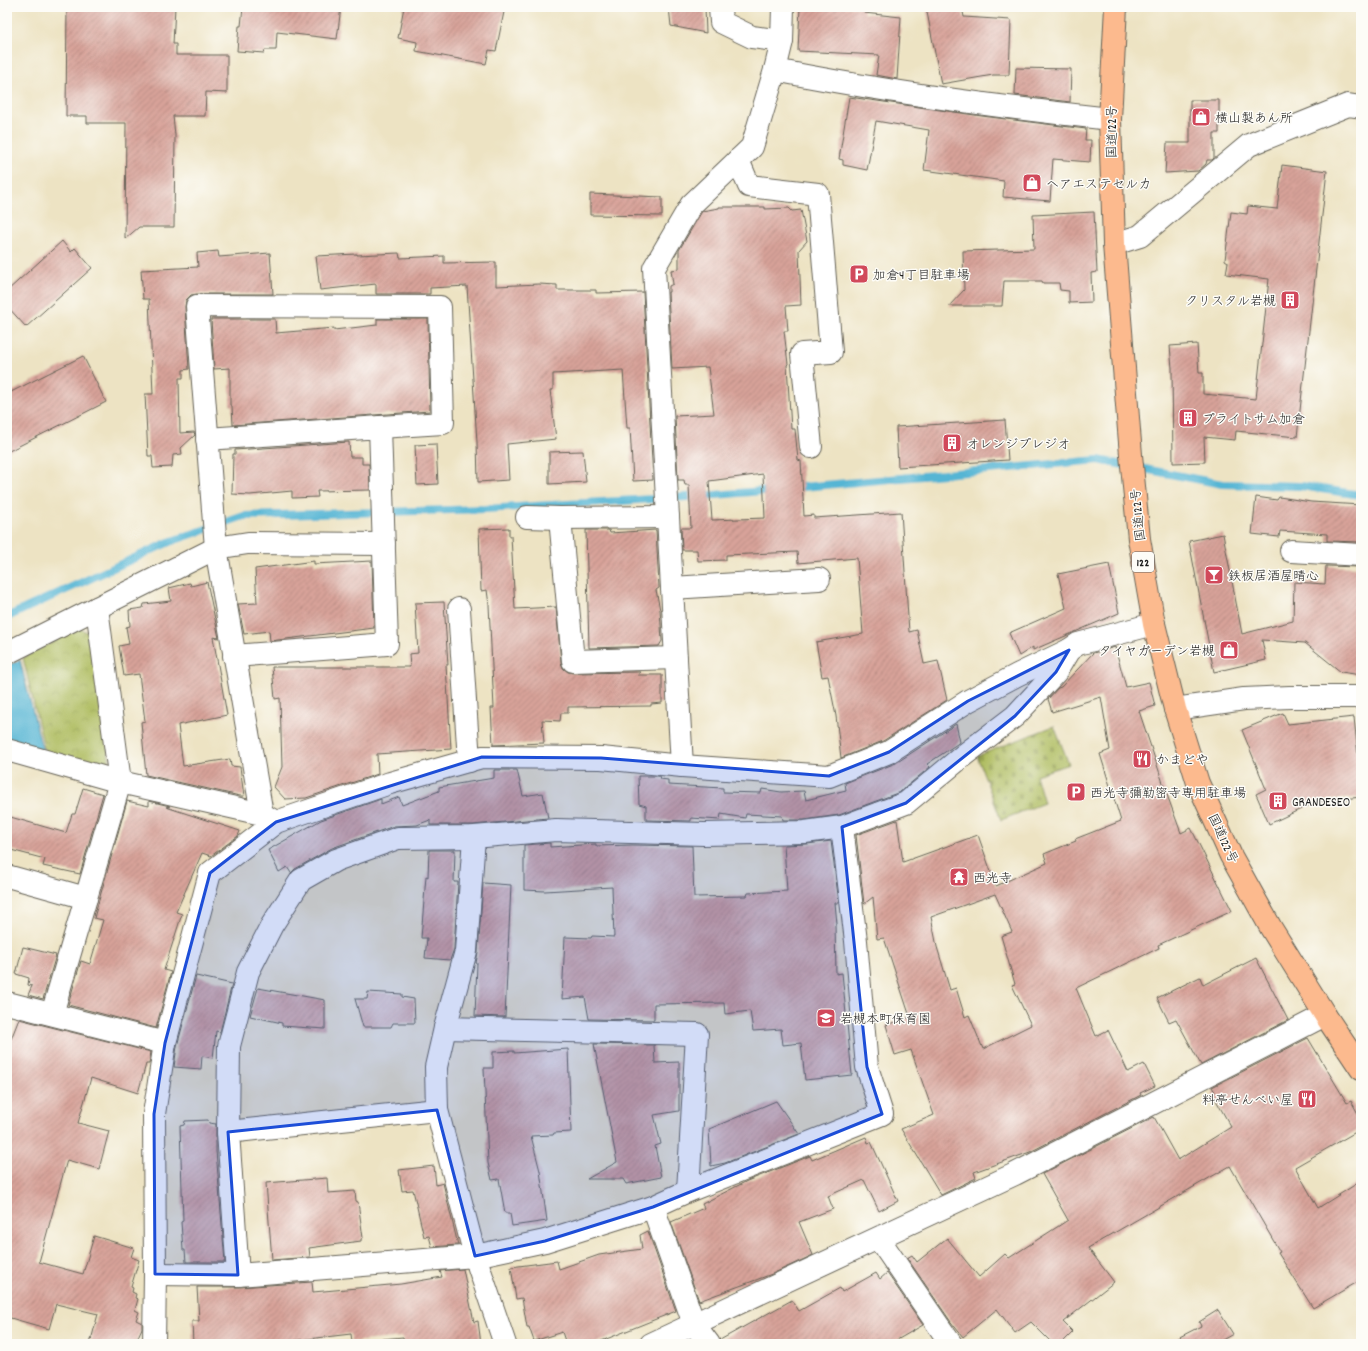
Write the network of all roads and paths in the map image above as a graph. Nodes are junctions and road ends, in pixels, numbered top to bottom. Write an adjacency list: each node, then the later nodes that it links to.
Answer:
1 (720, 7): 4 (street)
2 (783, 7): 4 (street)
3 (1116, 7): 7 (highway, 国道122号 / 122)
4 (782, 41): 5 (street)
5 (775, 70): 7 (street); 8 (street)
6 (1361, 107): 9 (street)
7 (1110, 119): 9 (highway, 国道122号 / 122)
8 (738, 160): 12 (street); 13 (street)
9 (1114, 244): 24 (highway, 国道122号 / 122)
10 (380, 427): 11 (street); 11 (street); 17 (street)
11 (207, 439): 16 (street)
12 (811, 447)
13 (668, 506): 15 (street); 21 (street)
14 (527, 517): 15 (street)
15 (560, 518): 28 (street)
16 (215, 541): 17 (street); 22 (street); 27 (street)
17 (384, 544): 27 (street)
18 (1291, 551): 19 (street)
19 (1361, 555)
20 (819, 579): 21 (street)
21 (672, 588): 28 (street)
22 (97, 608): 26 (street); 34 (street)
23 (459, 609): 32 (street)
24 (1154, 624): 25 (street); 30 (highway, 国道122号 / 122)
25 (1069, 650): 33 (street); 36 (street)
26 (7, 653)
27 (234, 656): 35 (street)
28 (676, 658): 33 (street)
29 (1361, 697): 30 (street)
30 (1175, 709): 42 (highway, 国道122号 / 122)
31 (7, 750): 34 (street)
32 (469, 761): 33 (street); 35 (street)
33 (682, 766)
34 (120, 782): 35 (street); 39 (street)
35 (269, 818): 44 (street)
36 (842, 827): 37 (street); 48 (street)
37 (474, 837): 43 (street); 47 (street)
38 (7, 876): 39 (street)
39 (86, 898): 41 (street)
40 (7, 1003): 41 (street)
41 (52, 1014): 44 (street)
42 (1325, 1015): 45 (highway, 国道122号 / 122); 50 (street)
43 (445, 1028): 46 (street); 48 (street)
44 (165, 1043): 52 (street)
45 (1361, 1069)
46 (438, 1110): 47 (street); 51 (street)
47 (228, 1132): 53 (street)
48 (688, 1191): 49 (street)
49 (653, 1207): 51 (street); 54 (street)
50 (879, 1239): 54 (street); 59 (street)
51 (475, 1256): 53 (street); 56 (street)
52 (155, 1274): 53 (street); 55 (street)
53 (238, 1275)
54 (694, 1324): 57 (street); 58 (street)
55 (154, 1344)
56 (505, 1344)
57 (651, 1344)
58 (709, 1344)
59 (951, 1344)

